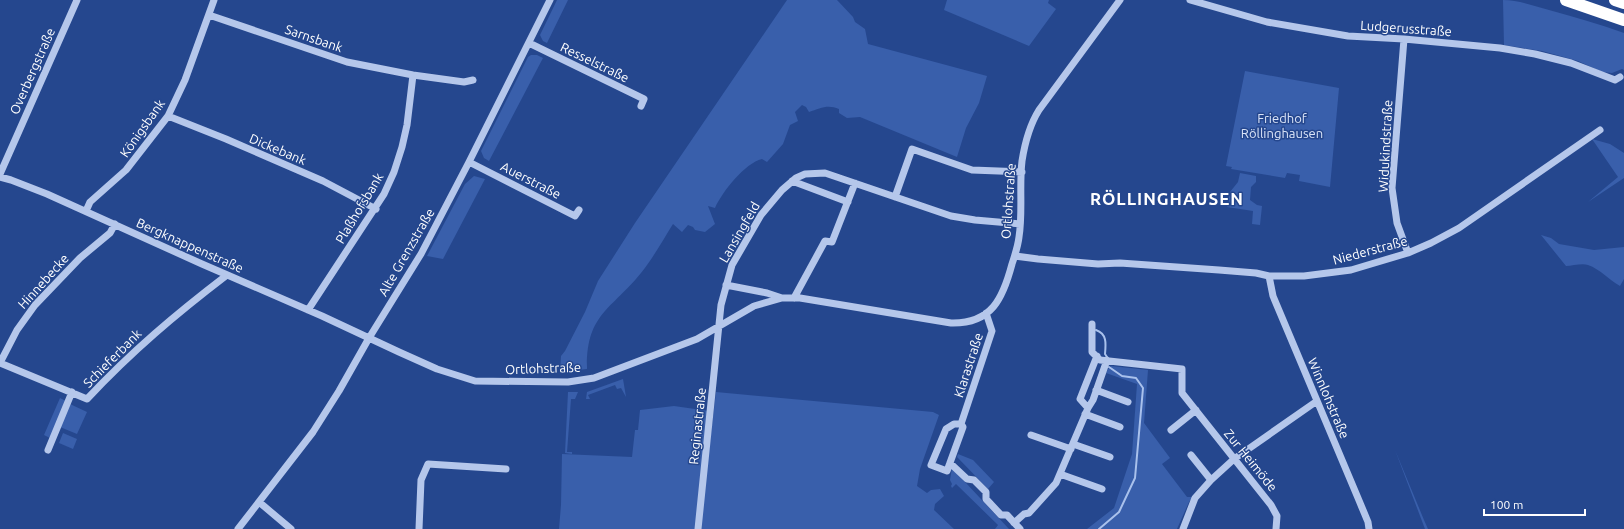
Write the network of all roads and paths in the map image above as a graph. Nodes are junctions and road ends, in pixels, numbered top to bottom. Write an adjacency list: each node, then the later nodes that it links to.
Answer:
1 (77, 0): 22 (street, Overbergstraße)
2 (214, 0): 10 (street, Königsbank)
3 (550, 0): 13 (street, Alte Grenzstraße)
4 (1120, 0): 21 (street, Ortlohstraße)
5 (1190, 0): 12 (street, Ludgerusstraße)
6 (1566, 0): 11 (highway)
7 (1615, 0): 9 (highway)
8 (1619, 0): 9 (highway)
9 (1624, 2)
10 (209, 15): 14 (street, Sarnsbank); 18 (street, Königsbank)
11 (1624, 20)
12 (1404, 39): 15 (street, Ludgerusstraße); 33 (street, Widukindstraße)
13 (529, 43): 17 (street, Resselstraße); 20 (street, Alte Grenzstraße)
14 (413, 75): 16 (street); 28 (street, Plaßhofsbank)
15 (1620, 77)
16 (473, 80)
17 (641, 106)
18 (168, 116): 28 (street, Dickebank); 30 (street, Königsbank)
19 (1600, 130): 33 (street, Niederstraße)
20 (469, 162): 29 (street, Auerstraße); 44 (street, Alte Grenzstraße)
21 (1022, 172): 26 (street); 32 (street, Ortlohstraße)
22 (0, 174)
23 (0, 177): 30 (street, Bergknappenstraße)
24 (792, 181): 25 (street, Lansingfeld); 27 (street); 37 (street, Lansingfeld)
25 (855, 183): 26 (street, Lansingfeld); 27 (street)
26 (895, 197): 32 (street, Lansingfeld)
27 (848, 202): 39 (street)
28 (376, 209): 40 (street, Plaßhofsbank)
29 (578, 210)
30 (86, 211): 31 (street, Bergknappenstraße)
31 (115, 224): 35 (street, Bergknappenstraße); 47 (street, Hinnebecke)
32 (1020, 224): 34 (street, Ortlohstraße)
33 (1408, 253): 36 (street, Niederstraße)
34 (1014, 256): 36 (street, Niederstraße); 41 (street, Ortlohstraße)
35 (227, 275): 40 (street, Bergknappenstraße); 49 (street, Schieferbank)
36 (1269, 276): 50 (street, Winnlohstraße)
37 (726, 285): 38 (street, Ortlohstraße); 43 (street, Lansingfeld)
38 (782, 298): 39 (street, Ortlohstraße); 43 (street, Ortlohstraße)
39 (794, 298): 41 (street, Ortlohstraße)
40 (308, 310): 44 (street, Bergknappenstraße)
41 (986, 313): 54 (street, Klarastraße)
42 (1092, 324): 45 (street)
43 (719, 326): 44 (street, Ortlohstraße); 73 (street, Reginastraße)
44 (369, 338): 68 (street, Alte Grenzstraße)
45 (1097, 356): 46 (street, Zur Heimöde); 53 (street)
46 (1107, 360): 48 (street); 52 (street, Zur Heimöde)
47 (0, 363): 49 (street, Schieferbank)
48 (1096, 390): 51 (street); 53 (street)
49 (72, 392): 59 (street)
50 (1317, 401): 62 (street); 77 (street, Winnlohstraße)
51 (1128, 402)
52 (1196, 410): 56 (street); 62 (street, Zur Heimöde)
53 (1086, 411): 55 (street); 58 (street)
54 (961, 424): 63 (street, Klarastraße); 63 (street)
55 (1120, 426)
56 (1171, 430)
57 (1031, 435): 58 (street)
58 (1072, 446): 61 (street); 65 (street)
59 (48, 450)
60 (1191, 455): 66 (street)
61 (1110, 457)
62 (1234, 460): 66 (street); 76 (street, Zur Heimöde)
63 (950, 463): 69 (street)
64 (506, 469): 72 (street)
65 (1060, 474): 67 (street); 69 (street)
66 (1211, 480): 75 (street)
67 (1102, 489)
68 (259, 502): 70 (street, Alte Grenzstraße); 71 (street)
69 (1014, 523): 74 (street)
70 (238, 529)
71 (291, 529)
72 (419, 529)
73 (698, 529)
74 (1020, 529)
75 (1183, 529)
76 (1276, 529)
77 (1369, 529)

